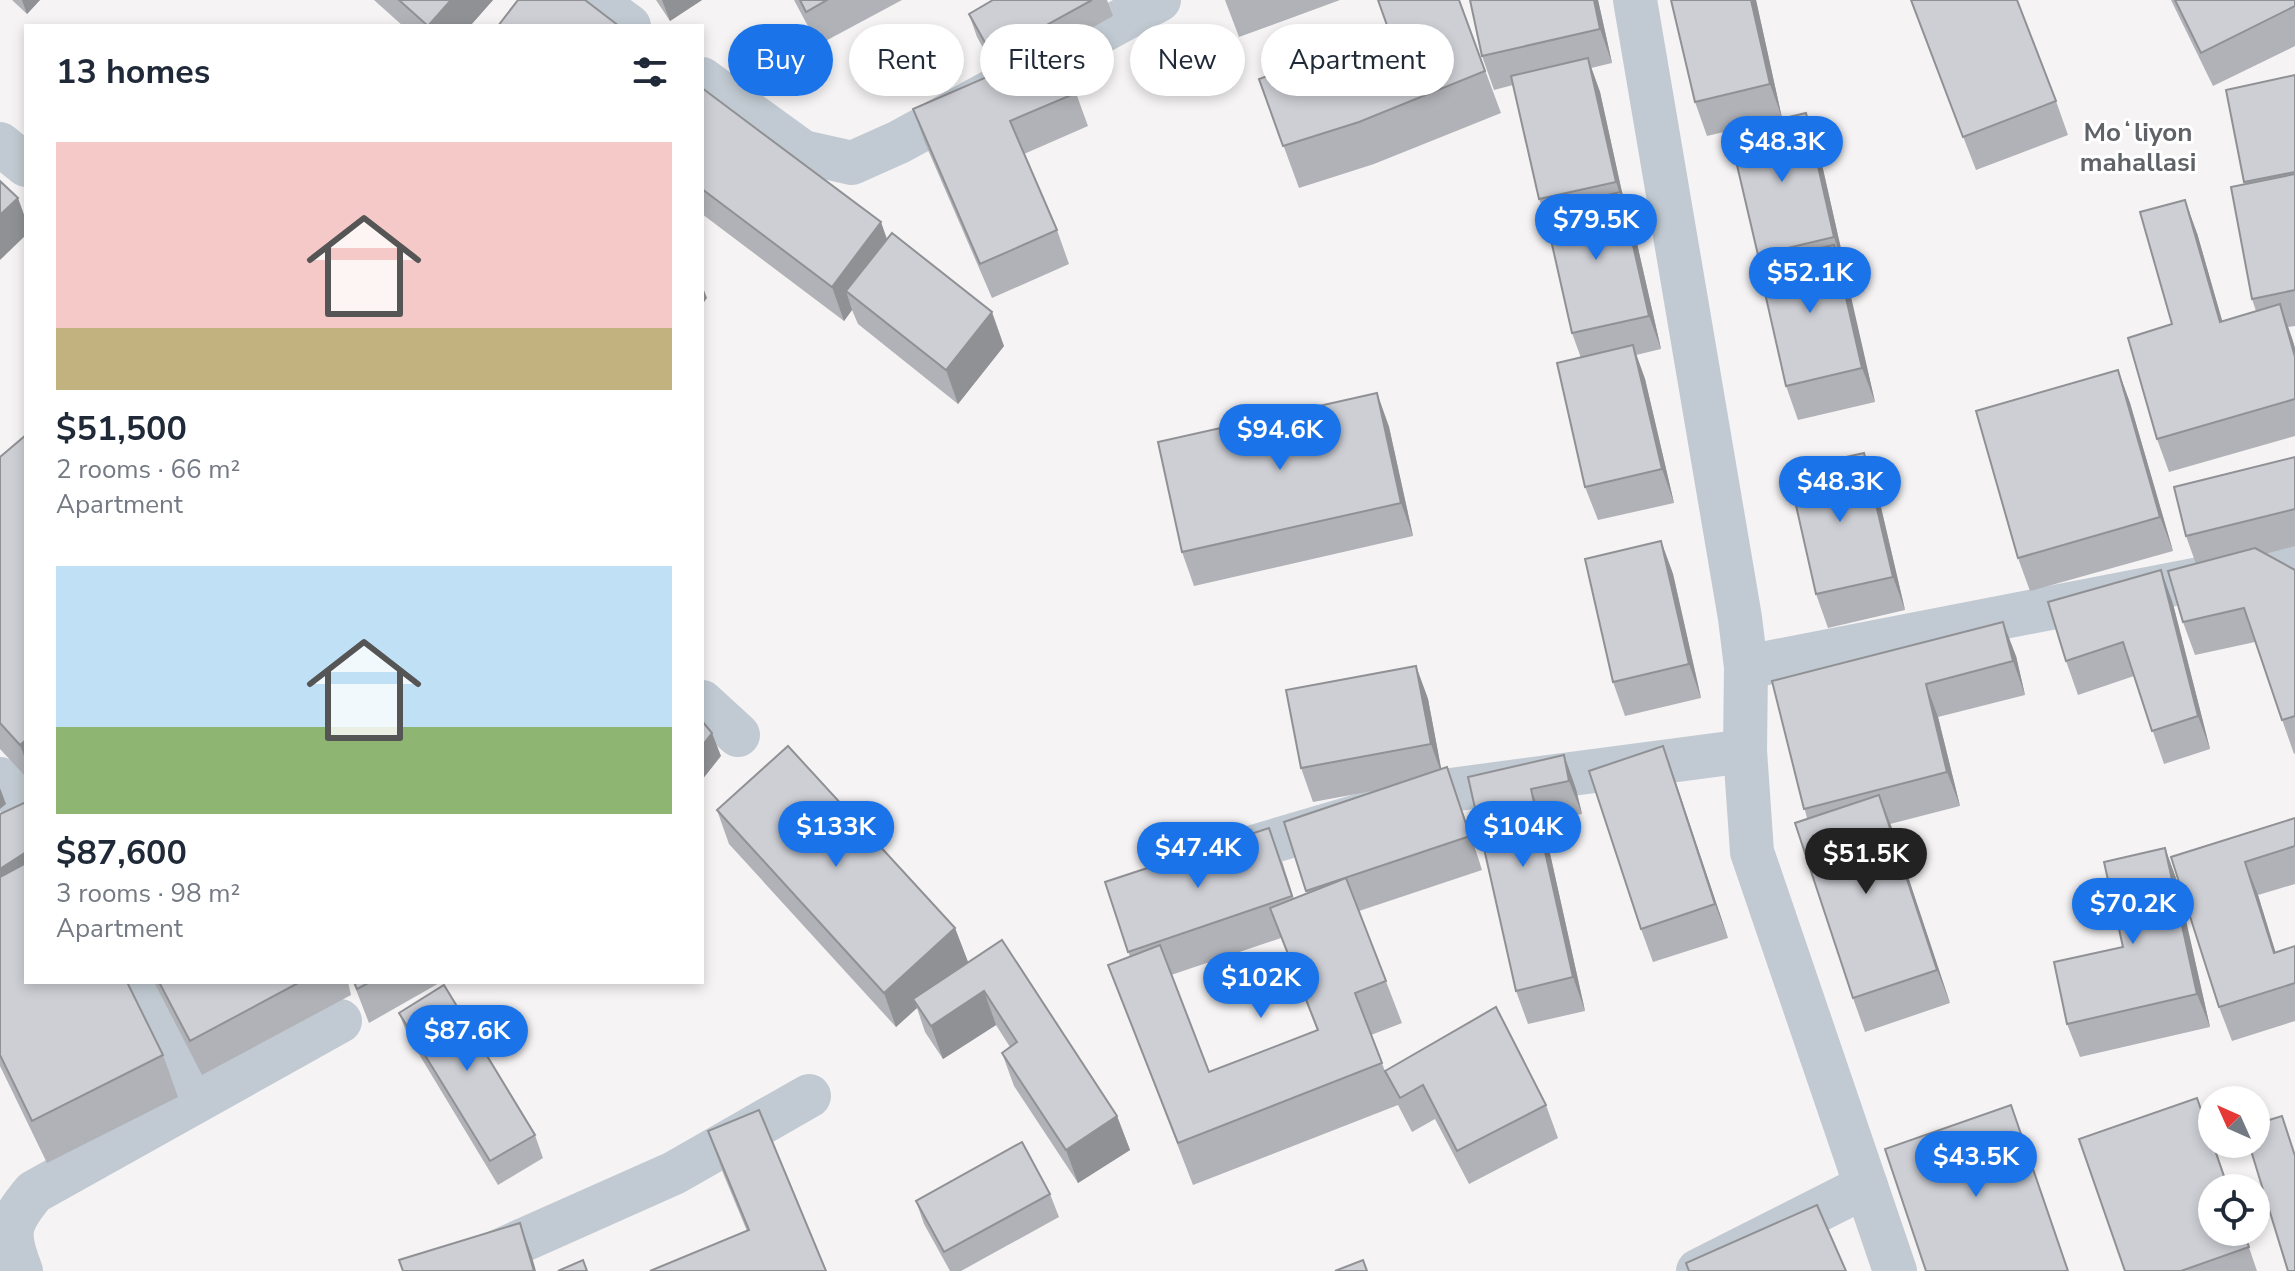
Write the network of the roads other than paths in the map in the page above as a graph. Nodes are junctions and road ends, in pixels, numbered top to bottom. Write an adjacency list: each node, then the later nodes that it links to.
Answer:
1 (593, 0): 4 (street)
2 (1159, 0): 5 (street)
3 (1635, 0): 9 (street)
4 (626, 24)
5 (704, 80)
6 (0, 144): 7 (street)
7 (24, 163)
8 (2295, 564): 9 (street)
9 (1746, 667): 12 (street)
10 (704, 704): 11 (street)
11 (738, 735)
12 (1745, 751): 15 (street); 20 (street)
13 (0, 779): 14 (street)
14 (24, 805)
15 (1183, 868)
16 (135, 984): 19 (street)
17 (340, 1021): 19 (street)
18 (809, 1096): 22 (street)
19 (196, 1101): 21 (street)
20 (1866, 1186): 23 (street); 24 (street)
21 (21, 1271)
22 (454, 1271)
23 (1698, 1271)
24 (1895, 1271)

